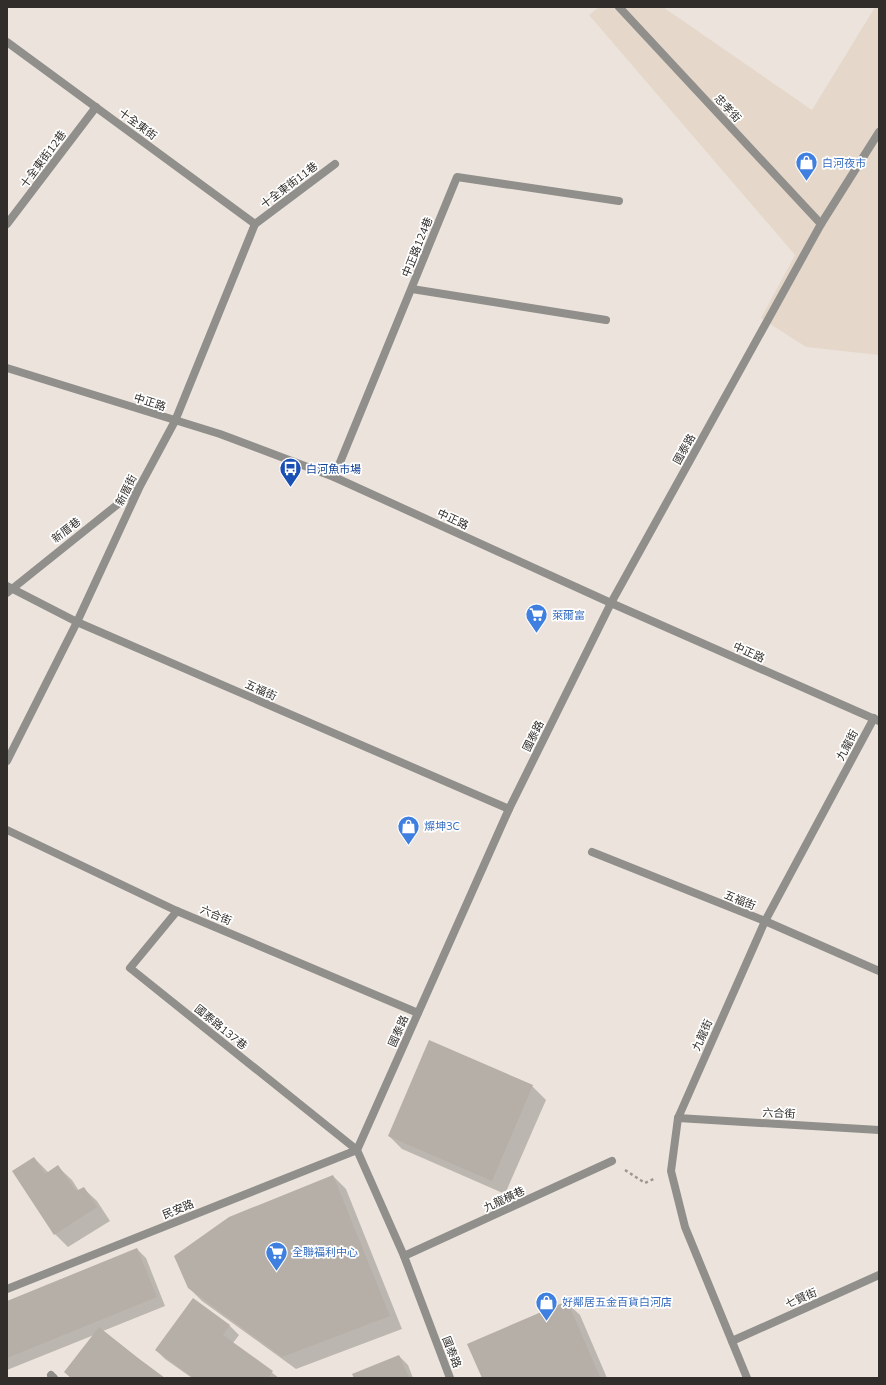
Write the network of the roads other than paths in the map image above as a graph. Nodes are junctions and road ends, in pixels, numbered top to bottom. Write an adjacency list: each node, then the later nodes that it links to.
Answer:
1 (619, 7): 9 (street, 忠孝街)
2 (7, 42): 3 (street, 十全東街)
3 (96, 107): 7 (street, 十全東街12巷); 8 (street, 十全東街)
4 (879, 132): 9 (street, 國泰路)
5 (335, 164): 8 (street, 十全東街11巷)
6 (619, 201): 10 (street, 中正路124巷)
7 (7, 224)
8 (255, 224): 13 (street, 新厝街)
9 (821, 224): 17 (street, 國泰路)
10 (412, 289): 11 (street); 14 (street, 中正路124巷)
11 (606, 320)
12 (7, 368): 13 (street, 中正路)
13 (175, 421): 14 (street, 中正路); 15 (street, 新厝街)
14 (334, 477): 17 (street, 中正路)
15 (140, 486): 16 (street, 新厝巷); 18 (street, 新厝街)
16 (8, 589): 18 (street, 五福街)
17 (611, 603): 19 (street, 中正路); 21 (street, 國泰路)
18 (77, 622): 20 (street, 新厝街); 21 (street, 五福街)
19 (877, 719): 25 (street, 九龍街)
20 (7, 762)
21 (509, 809): 27 (street, 國泰路)
22 (7, 830): 24 (street, 六合街)
23 (592, 852): 25 (street, 五福街)
24 (177, 911): 27 (street, 六合街); 30 (street, 國泰路137巷)
25 (765, 921): 26 (street, 五福街); 28 (street, 九龍街)
26 (879, 971)
27 (418, 1013): 30 (street, 國泰路)
28 (678, 1118): 29 (street, 六合街); 35 (street, 九龍街)
29 (879, 1130)
30 (357, 1150): 32 (street, 國泰路); 34 (street, 民安路)
31 (612, 1161): 32 (street, 九龍橫巷)
32 (404, 1256): 36 (street, 國泰路)
33 (879, 1275): 35 (street, 七賢街)
34 (7, 1289)
35 (732, 1341): 37 (street, 九龍街)
36 (450, 1378)
37 (747, 1378)

